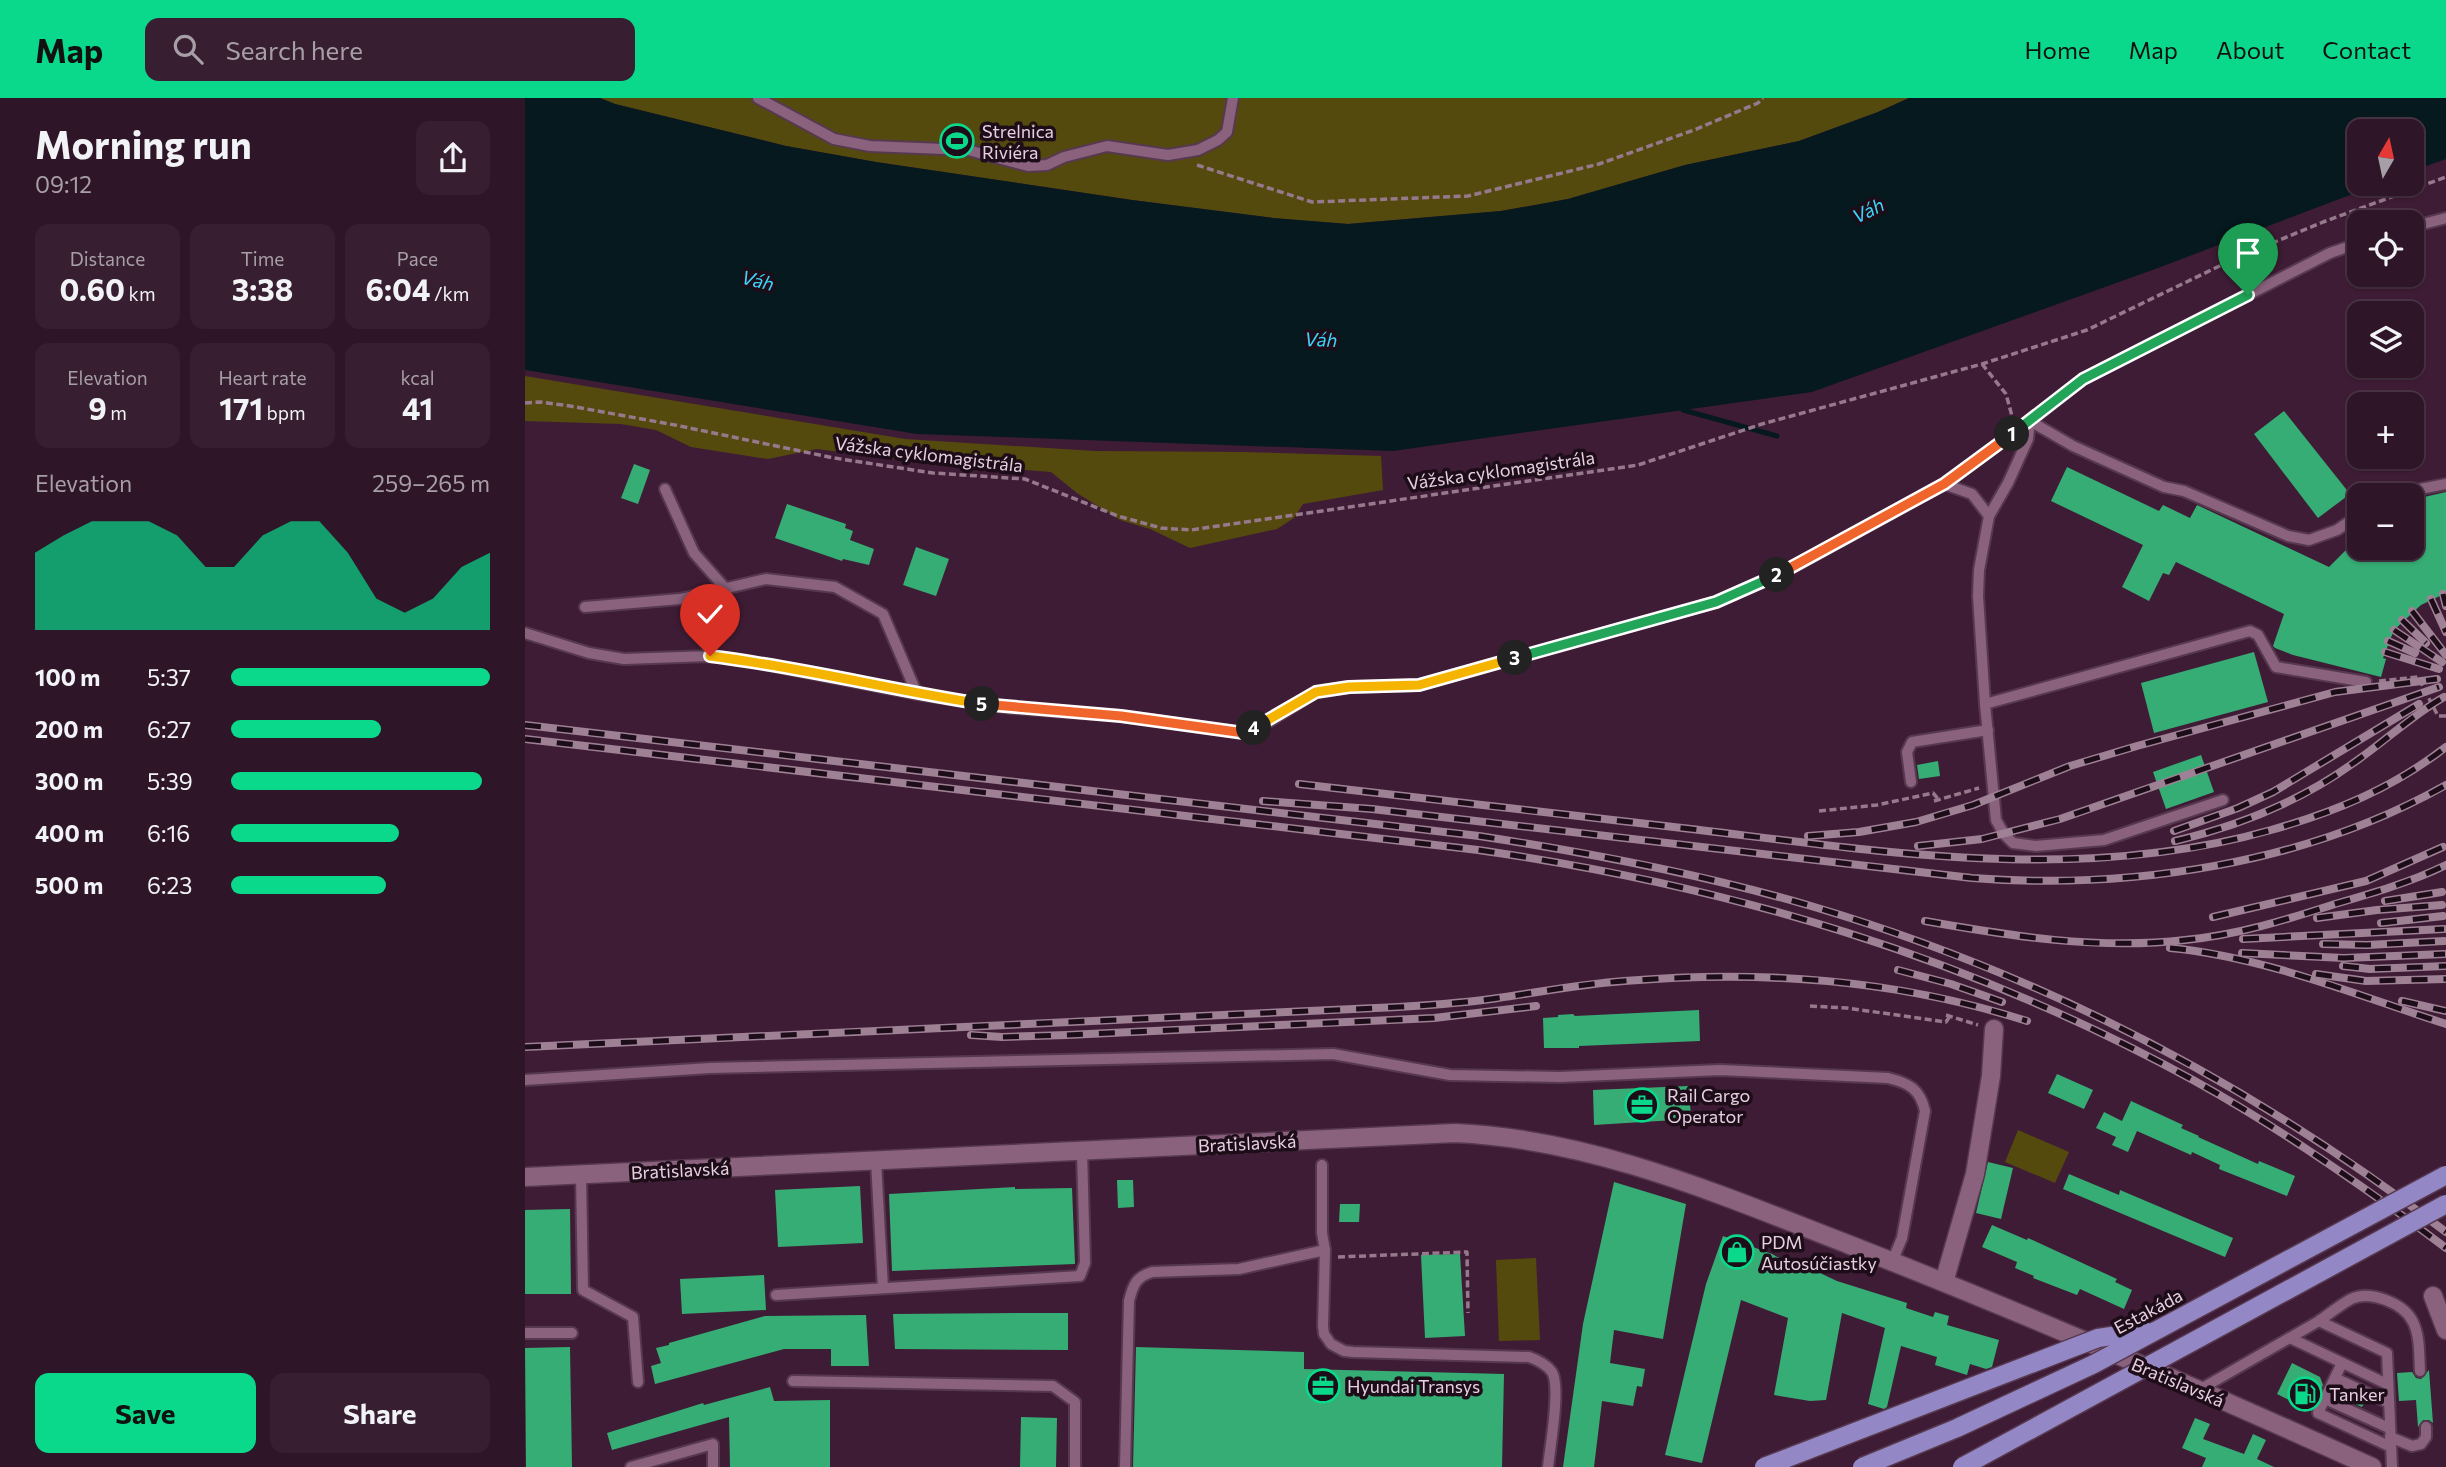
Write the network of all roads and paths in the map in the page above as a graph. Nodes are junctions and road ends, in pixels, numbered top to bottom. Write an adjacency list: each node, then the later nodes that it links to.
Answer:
1 (758, 98): 4 (lane)
2 (1233, 98): 4 (lane)
3 (1763, 98): 4 (path)
4 (1168, 155)
5 (2446, 177): 9 (path, Vážska cyklomagistrála)
6 (2446, 218): 7 (lane)
7 (2424, 224)
8 (2347, 247): 11 (lane)
9 (1982, 364): 10 (path, Vážska cyklomagistrála); 12 (path)
10 (525, 403)
11 (2030, 421): 12 (lane); 17 (lane); 18 (lane)
12 (2016, 430): 13 (lane)
13 (1944, 484): 17 (lane); 23 (lane)
14 (2446, 484): 15 (lane)
15 (2424, 488)
16 (666, 489): 19 (lane)
17 (1989, 516): 24 (lane)
18 (2347, 523)
19 (725, 589): 20 (lane); 23 (lane)
20 (585, 607)
21 (525, 633): 23 (lane)
22 (2366, 682): 24 (lane); 25 (path)
23 (917, 694)
24 (1985, 704): 26 (lane)
25 (2446, 716)
26 (1988, 730): 27 (lane); 28 (lane)
27 (1912, 782)
28 (1992, 784): 29 (lane); 30 (path)
29 (2223, 800)
30 (1819, 811)
31 (1810, 1006): 32 (path)
32 (1994, 1029): 44 (street)
33 (525, 1080): 43 (lane)
34 (1082, 1151): 35 (street, Bratislavská); 43 (street, Bratislavská); 45 (lane)
35 (876, 1161): 37 (street, Bratislavská); 45 (lane)
36 (1322, 1166): 41 (lane)
37 (581, 1175): 39 (street, Bratislavská); 59 (lane)
38 (2446, 1175): 50 (main road, Estakáda, bridge)
39 (525, 1177)
40 (2446, 1204): 73 (main road, bridge)
41 (1325, 1250): 69 (lane); 70 (lane)
42 (1336, 1257): 48 (path)
43 (1892, 1262): 44 (street, Bratislavská)
44 (1944, 1283): 61 (street, Bratislavská)
45 (883, 1288): 46 (lane)
46 (776, 1295)
47 (2433, 1296): 51 (street)
48 (1468, 1313)
49 (2319, 1321): 54 (lane); 56 (lane); 60 (lane)
50 (2159, 1329): 71 (main road, bridge); 72 (main road, Estakáda, bridge)
51 (2446, 1330)
52 (525, 1333): 53 (lane)
53 (572, 1333)
54 (2290, 1338): 55 (lane); 61 (lane)
55 (2342, 1363): 57 (lane); 60 (lane)
56 (2420, 1371)
57 (2335, 1378): 62 (lane); 63 (lane)
58 (793, 1381): 68 (lane)
59 (638, 1382)
60 (2388, 1384): 63 (lane)
61 (2199, 1390): 74 (street, Bratislavská)
62 (2325, 1399): 65 (lane); 65 (lane)
63 (2389, 1403): 65 (lane)
64 (2426, 1427): 65 (lane)
65 (2390, 1437): 75 (lane)
66 (631, 1467): 67 (lane)
67 (713, 1467)
68 (1075, 1467)
69 (1125, 1467)
70 (1548, 1467)
71 (1764, 1467)
72 (1863, 1467)
73 (1962, 1467)
74 (2372, 1467)
75 (2392, 1467)

